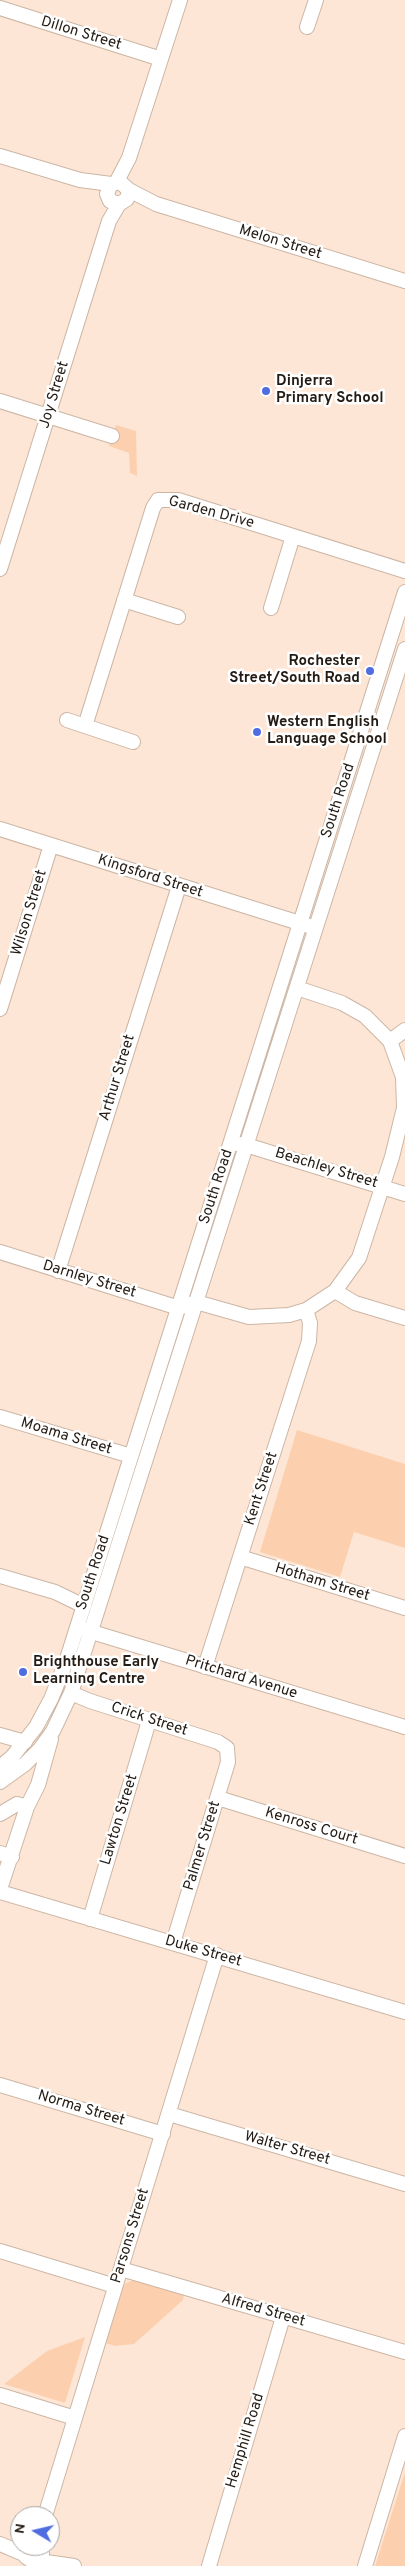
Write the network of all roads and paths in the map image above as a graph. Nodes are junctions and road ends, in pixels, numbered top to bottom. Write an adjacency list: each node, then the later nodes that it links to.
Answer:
1 (180, 0): 5 (street, Joy Street)
2 (316, 0): 4 (street)
3 (0, 8): 5 (street, Dillon Street)
4 (307, 27)
5 (161, 59): 7 (street, Joy Street)
6 (0, 156): 7 (street, Melon Street)
7 (118, 193): 8 (street, Melon Street); 10 (street, Joy Street)
8 (405, 281)
9 (0, 401): 10 (street)
10 (48, 416): 11 (street); 13 (street, Joy Street)
11 (112, 436)
12 (293, 536): 15 (street, Garden Drive); 17 (street, Garden Drive); 18 (street)
13 (4, 542): 14 (street, Joy Street)
14 (0, 569)
15 (405, 571)
16 (405, 592): 21 (street, South Road)
17 (124, 600): 19 (street); 24 (street, Garden Drive)
18 (271, 608)
19 (178, 617)
20 (405, 649): 22 (street, South Road)
21 (382, 668): 22 (street); 29 (street, South Road)
22 (401, 674): 30 (street, South Road)
23 (66, 720): 24 (street)
24 (85, 726): 25 (street)
25 (133, 742)
26 (0, 829): 27 (street, Kingsford Street)
27 (51, 845): 28 (street, Kingsford Street); 32 (street, Wilson Street)
28 (178, 886): 29 (street, Kingsford Street); 40 (street, Arthur Street)
29 (300, 924): 30 (street, Kingsford Street); 35 (street, South Road)
30 (316, 928): 31 (street, South Road)
31 (297, 988): 34 (street); 36 (street, South Road)
32 (0, 1009)
33 (405, 1030): 34 (street)
34 (390, 1041): 37 (street)
35 (231, 1144): 36 (street, Beachley Street); 43 (street, South Road)
36 (246, 1145): 37 (street, Beachley Street); 42 (street, South Road)
37 (382, 1187): 38 (street, Beachley Street); 41 (street)
38 (405, 1194)
39 (0, 1252): 40 (street, Darnley Street)
40 (58, 1271): 43 (street, Darnley Street)
41 (335, 1291): 44 (street); 45 (street)
42 (196, 1302): 43 (street); 44 (street); 55 (street, South Road)
43 (179, 1308): 47 (street, South Road)
44 (306, 1310): 48 (street, Kent Street)
45 (405, 1318)
46 (0, 1417): 47 (street, Moama Street)
47 (132, 1456): 50 (street, South Road)
48 (240, 1557): 53 (street, Hotham Street); 56 (street, Kent Street)
49 (0, 1576): 51 (street)
50 (89, 1590): 51 (street); 52 (street, South Road)
51 (55, 1592): 52 (street)
52 (84, 1606): 54 (street, South Road)
53 (405, 1608)
54 (77, 1628): 55 (street, Pritchard Avenue); 62 (street, South Road)
55 (91, 1632): 56 (street, Pritchard Avenue); 57 (street, South Road)
56 (205, 1667): 59 (street, Pritchard Avenue)
57 (71, 1693): 58 (street, Crick Street); 60 (street, South Road)
58 (149, 1721): 63 (street, Crick Street); 72 (street, Lawton Street)
59 (405, 1728)
60 (53, 1731): 65 (street, South Road); 67 (street, South Road)
61 (0, 1734): 62 (street)
62 (25, 1742): 64 (street, South Road)
63 (227, 1748): 66 (street, Palmer Street)
64 (0, 1767)
65 (0, 1782)
66 (218, 1798): 70 (street, Kenross Court); 73 (street, Palmer Street)
67 (27, 1807): 68 (street); 69 (street, South Road)
68 (0, 1814)
69 (6, 1855): 71 (street, South Road)
70 (405, 1856)
71 (0, 1891): 72 (street, Duke Street)
72 (90, 1919): 73 (street, Duke Street)
73 (173, 1943): 74 (street, Duke Street)
74 (217, 1956): 75 (street, Duke Street); 77 (street, Parsons Street)
75 (405, 2012)
76 (0, 2085): 78 (street, Norma Street)
77 (169, 2114): 78 (street, Parsons Street); 79 (street, Walter Street)
78 (163, 2134): 81 (street, Parsons Street)
79 (405, 2184)
80 (0, 2251): 82 (street)
81 (121, 2269): 82 (street, Parsons Street); 83 (street, Alfred Street)
82 (116, 2286): 86 (street, Parsons Street)
83 (283, 2317): 84 (street, Alfred Street); 91 (street, Hemphill Road)
84 (405, 2352)
85 (0, 2395): 86 (street)
86 (75, 2418): 88 (street, Parsons Street)
87 (405, 2436): 92 (street)
88 (49, 2506)
89 (38, 2556): 90 (street)
90 (70, 2565)
91 (209, 2566)
92 (365, 2566)

